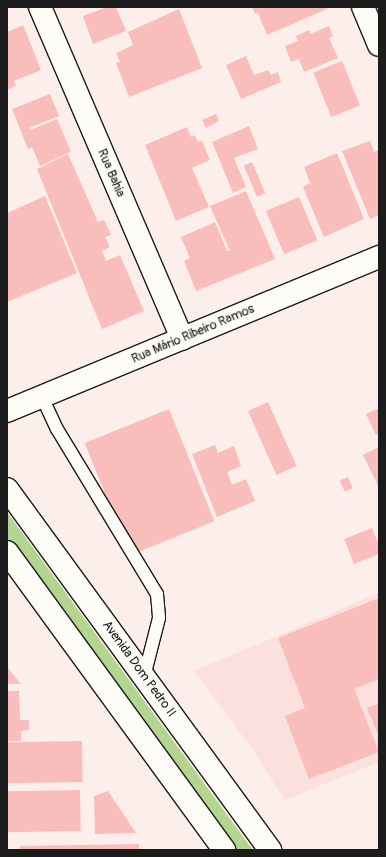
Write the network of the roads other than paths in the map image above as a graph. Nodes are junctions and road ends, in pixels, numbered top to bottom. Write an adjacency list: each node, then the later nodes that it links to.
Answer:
1 (40, 7): 5 (main road, Rua Bahia)
2 (363, 7): 3 (main road)
3 (379, 45)
4 (379, 257): 5 (main road, Rua Mário Ribeiro Ramos)
5 (182, 339): 6 (main road, Rua Mário Ribeiro Ramos)
6 (42, 397): 7 (main road, Rua Mário Ribeiro Ramos); 10 (lane)
7 (7, 411)
8 (7, 489): 10 (main road, Avenida Dom Pedro II)
9 (7, 552): 11 (main road)
10 (144, 677): 12 (main road, Avenida Dom Pedro II)
11 (224, 850)
12 (270, 850)

